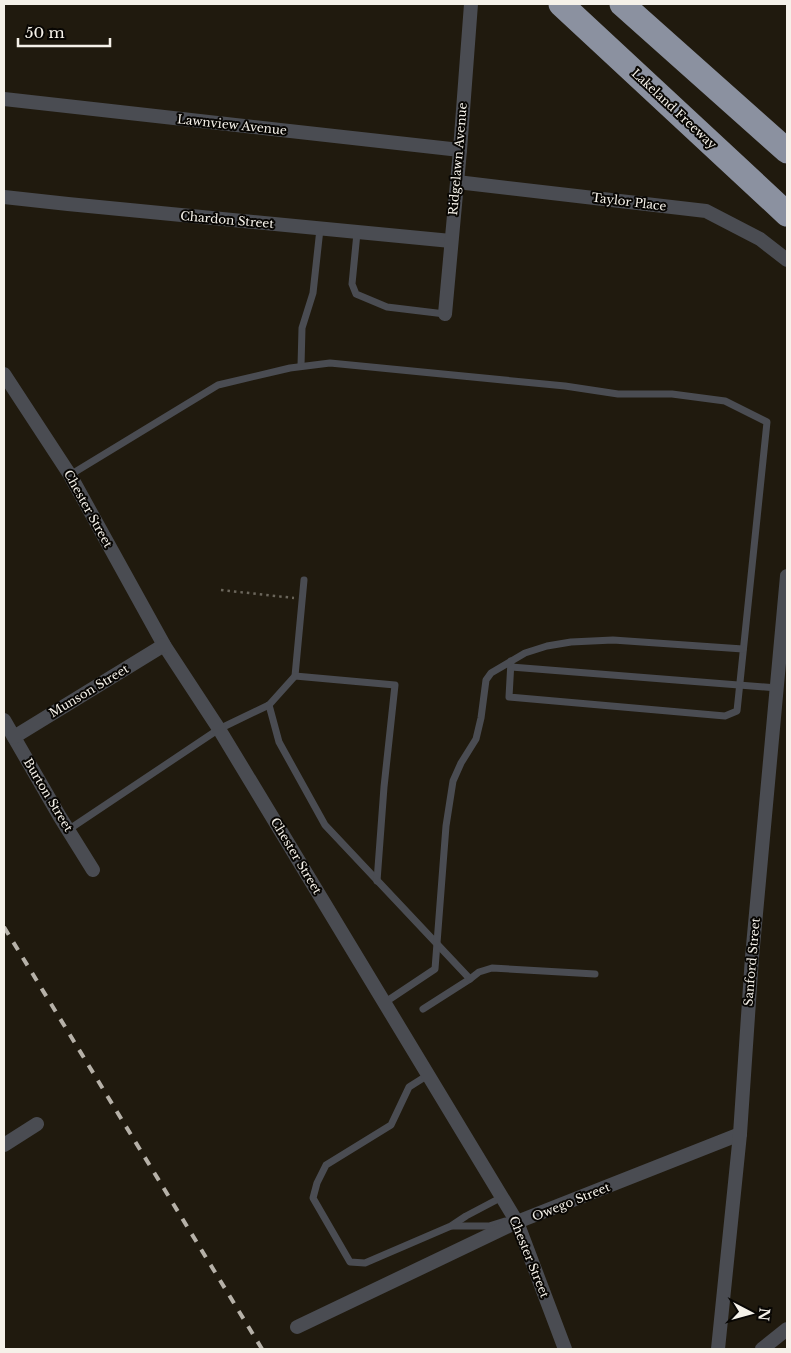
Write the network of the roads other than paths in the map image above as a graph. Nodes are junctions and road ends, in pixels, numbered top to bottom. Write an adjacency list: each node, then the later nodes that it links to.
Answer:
1 (471, 4): 7 (street, Ridgelawn Avenue)
2 (561, 4): 11 (highway, Lakeland Freeway)
3 (622, 4): 5 (highway)
4 (634, 4): 5 (highway)
5 (657, 36): 8 (highway)
6 (4, 99): 7 (street, Lawnview Avenue)
7 (460, 150): 9 (street, Ridgelawn Avenue)
8 (787, 151)
9 (457, 182): 14 (street, Ridgelawn Avenue); 15 (street, Taylor Place)
10 (4, 196): 12 (street, Chardon Street)
11 (785, 212)
12 (320, 228): 13 (street, Chardon Street); 17 (lane)
13 (357, 233): 14 (street, Chardon Street); 16 (lane)
14 (451, 241): 16 (street, Ridgelawn Avenue)
15 (787, 260)
16 (445, 314)
17 (301, 366): 19 (lane); 24 (lane)
18 (4, 374): 19 (street, Chester Street)
19 (70, 475): 23 (street, Chester Street)
20 (787, 576): 22 (street, Sanford Street)
21 (304, 580): 26 (lane)
22 (786, 600): 28 (street, Sanford Street)
23 (164, 645): 31 (street, Chester Street); 32 (street, Munson Street)
24 (743, 649): 25 (lane); 27 (lane)
25 (511, 664): 27 (lane); 27 (lane); 36 (lane)
26 (295, 676): 29 (lane); 35 (lane)
27 (740, 685): 28 (lane)
28 (777, 688): 43 (street, Sanford Street)
29 (269, 705): 31 (lane); 35 (lane)
30 (4, 720): 32 (street, Burton Street)
31 (219, 729): 33 (lane); 39 (street, Chester Street)
32 (14, 736): 33 (street, Burton Street)
33 (68, 830): 34 (street, Burton Street)
34 (93, 870)
35 (377, 881): 36 (lane)
36 (437, 944): 38 (lane); 39 (lane)
37 (595, 974): 38 (lane)
38 (470, 979): 40 (lane)
39 (384, 1003): 41 (street, Chester Street)
40 (424, 1009)
41 (428, 1076): 45 (street, Chester Street); 47 (lane)
42 (36, 1124): 44 (street)
43 (740, 1134): 46 (street, Owego Street); 51 (street, Sanford Street)
44 (4, 1145)
45 (502, 1197): 46 (street, Chester Street); 47 (lane)
46 (515, 1219): 47 (lane); 48 (street, Owego Street); 50 (street, Chester Street)
47 (451, 1226)
48 (297, 1327)
49 (787, 1329): 52 (street)
50 (565, 1349)
51 (718, 1349)
52 (762, 1349)

